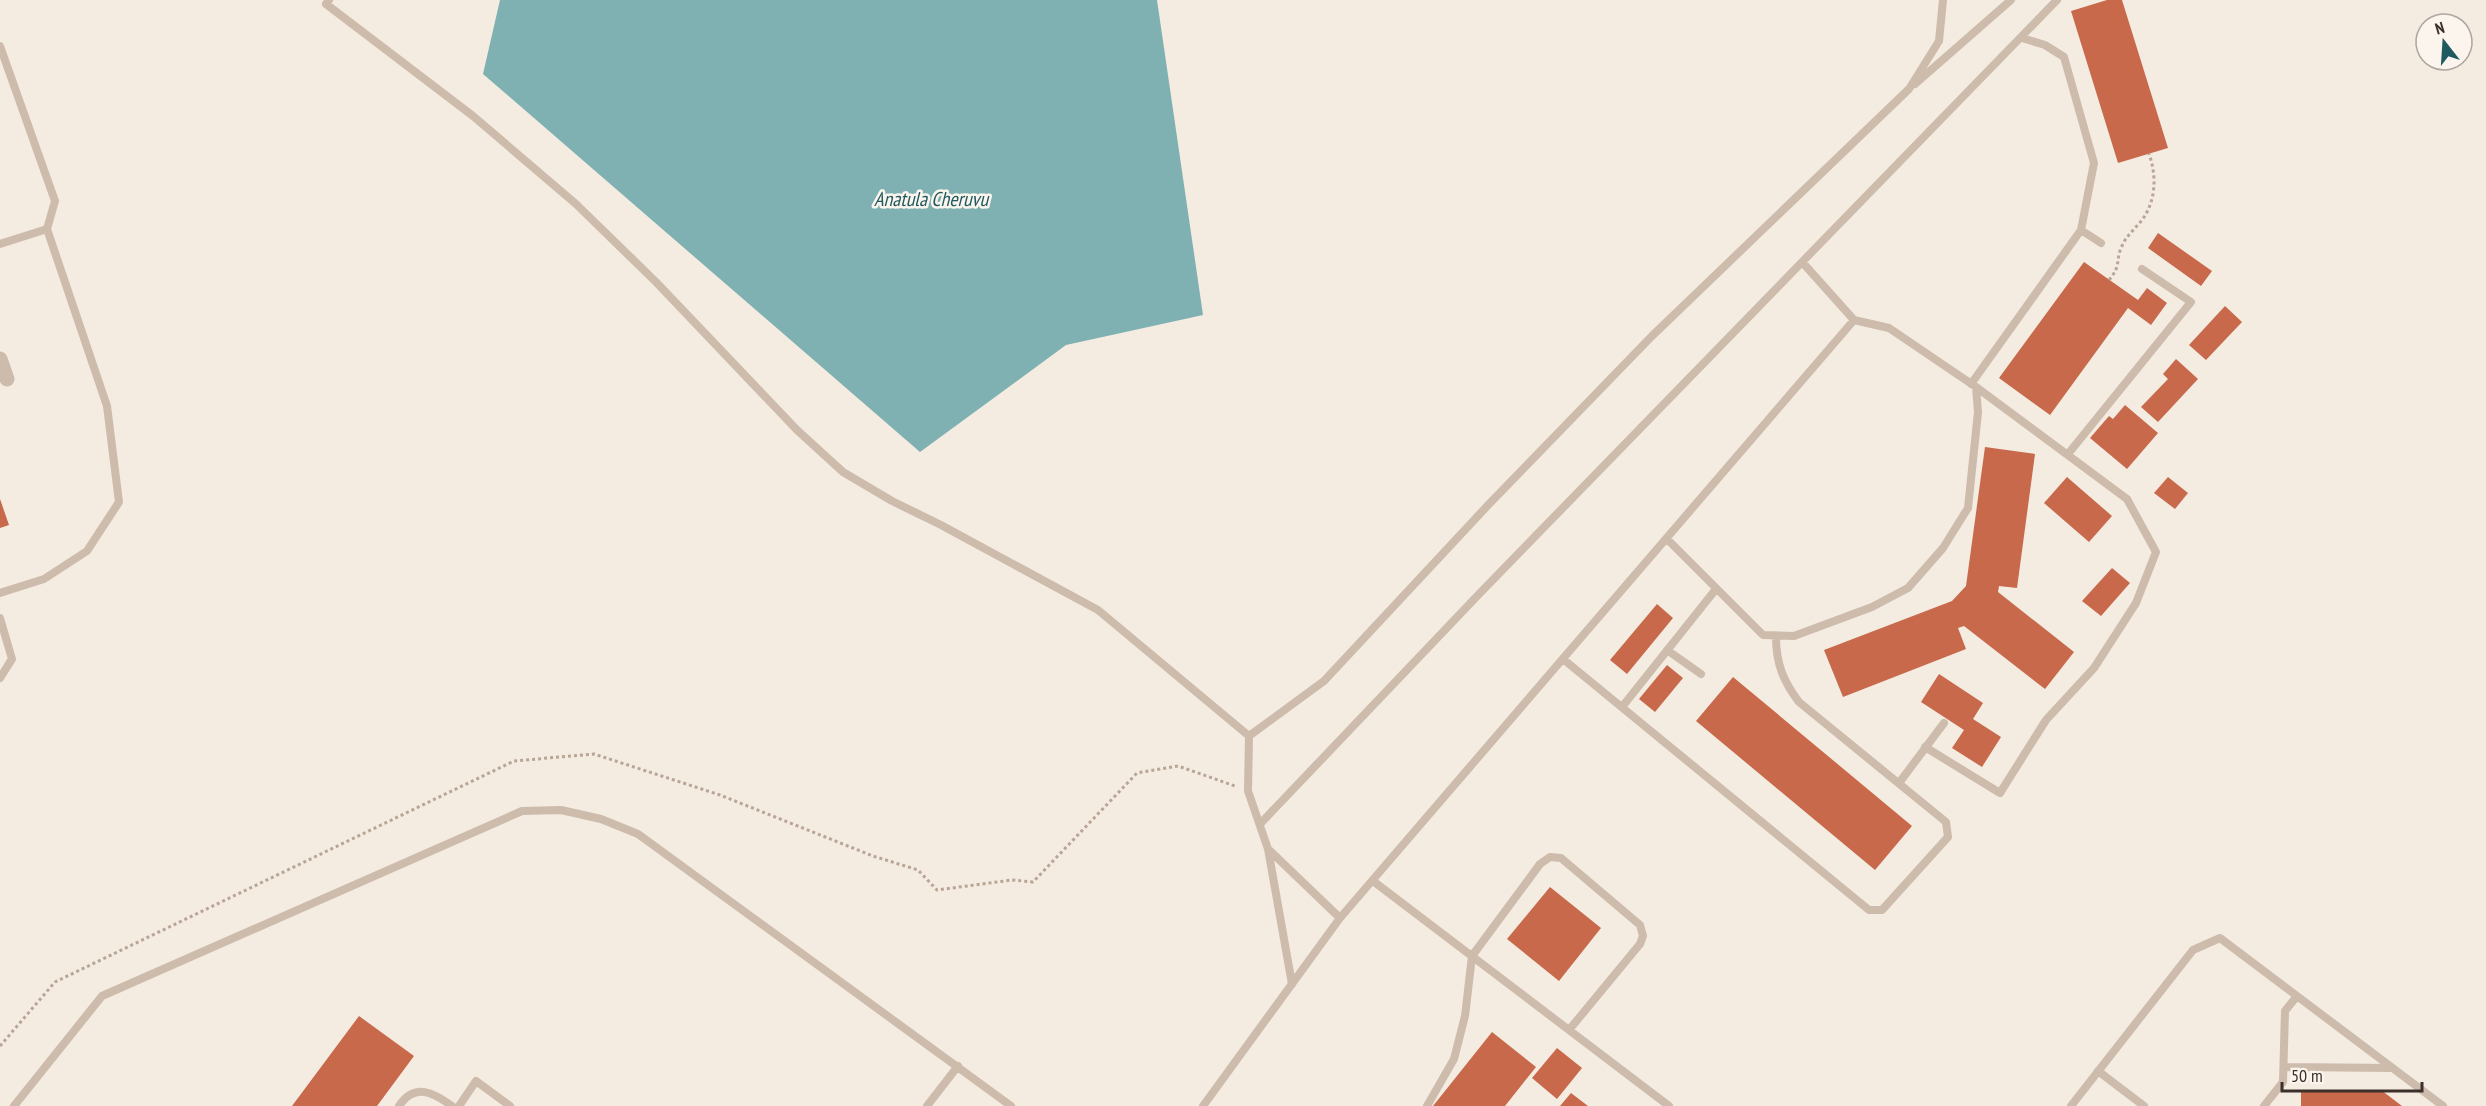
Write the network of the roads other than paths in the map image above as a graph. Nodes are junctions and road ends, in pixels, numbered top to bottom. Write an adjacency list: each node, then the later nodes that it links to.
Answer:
1 (1944, 0): 7 (lane)
2 (2011, 0): 7 (lane)
3 (2057, 0): 5 (lane)
4 (326, 1): 30 (lane)
5 (2022, 38): 9 (lane); 12 (lane)
6 (0, 46): 8 (lane)
7 (1908, 89): 30 (lane)
8 (48, 229): 11 (lane); 21 (lane)
9 (2081, 230): 10 (lane); 17 (lane)
10 (2101, 243)
11 (0, 244)
12 (1803, 263): 14 (lane); 33 (lane)
13 (2142, 269): 18 (lane)
14 (1854, 320): 17 (lane); 19 (lane)
15 (0, 359): 16 (street)
16 (7, 379)
17 (1974, 386): 18 (lane); 23 (lane)
18 (2067, 454): 31 (lane)
19 (1667, 539): 20 (lane); 25 (lane)
20 (1716, 589): 23 (lane); 24 (lane)
21 (0, 593)
22 (0, 618): 27 (lane)
23 (1776, 637): 32 (lane)
24 (1667, 650): 26 (lane); 28 (lane)
25 (1563, 659): 28 (lane); 35 (lane)
26 (1701, 674)
27 (0, 678)
28 (1622, 707): 32 (lane)
29 (1944, 723): 31 (lane)
30 (1250, 736): 33 (lane)
31 (1925, 747): 32 (lane)
32 (1899, 783)
33 (1260, 824): 34 (lane)
34 (1268, 849): 36 (lane); 38 (lane)
35 (1373, 881): 36 (lane); 37 (lane)
36 (1341, 918): 38 (lane)
37 (1472, 956): 40 (lane); 40 (lane); 53 (lane)
38 (1292, 984): 45 (lane)
39 (2297, 996): 42 (lane); 43 (lane); 44 (lane)
40 (1569, 1030): 54 (lane)
41 (958, 1066): 46 (lane); 51 (lane); 52 (lane)
42 (2284, 1067): 43 (lane); 57 (lane)
43 (2392, 1068): 58 (lane)
44 (2098, 1071): 55 (lane); 56 (lane)
45 (1207, 1105)
46 (14, 1106)
47 (399, 1106): 48 (lane)
48 (452, 1106)
49 (459, 1106): 50 (lane)
50 (510, 1106)
51 (927, 1106)
52 (1011, 1106)
53 (1427, 1106)
54 (1669, 1106)
55 (2071, 1106)
56 (2144, 1106)
57 (2264, 1106)
58 (2443, 1106)

